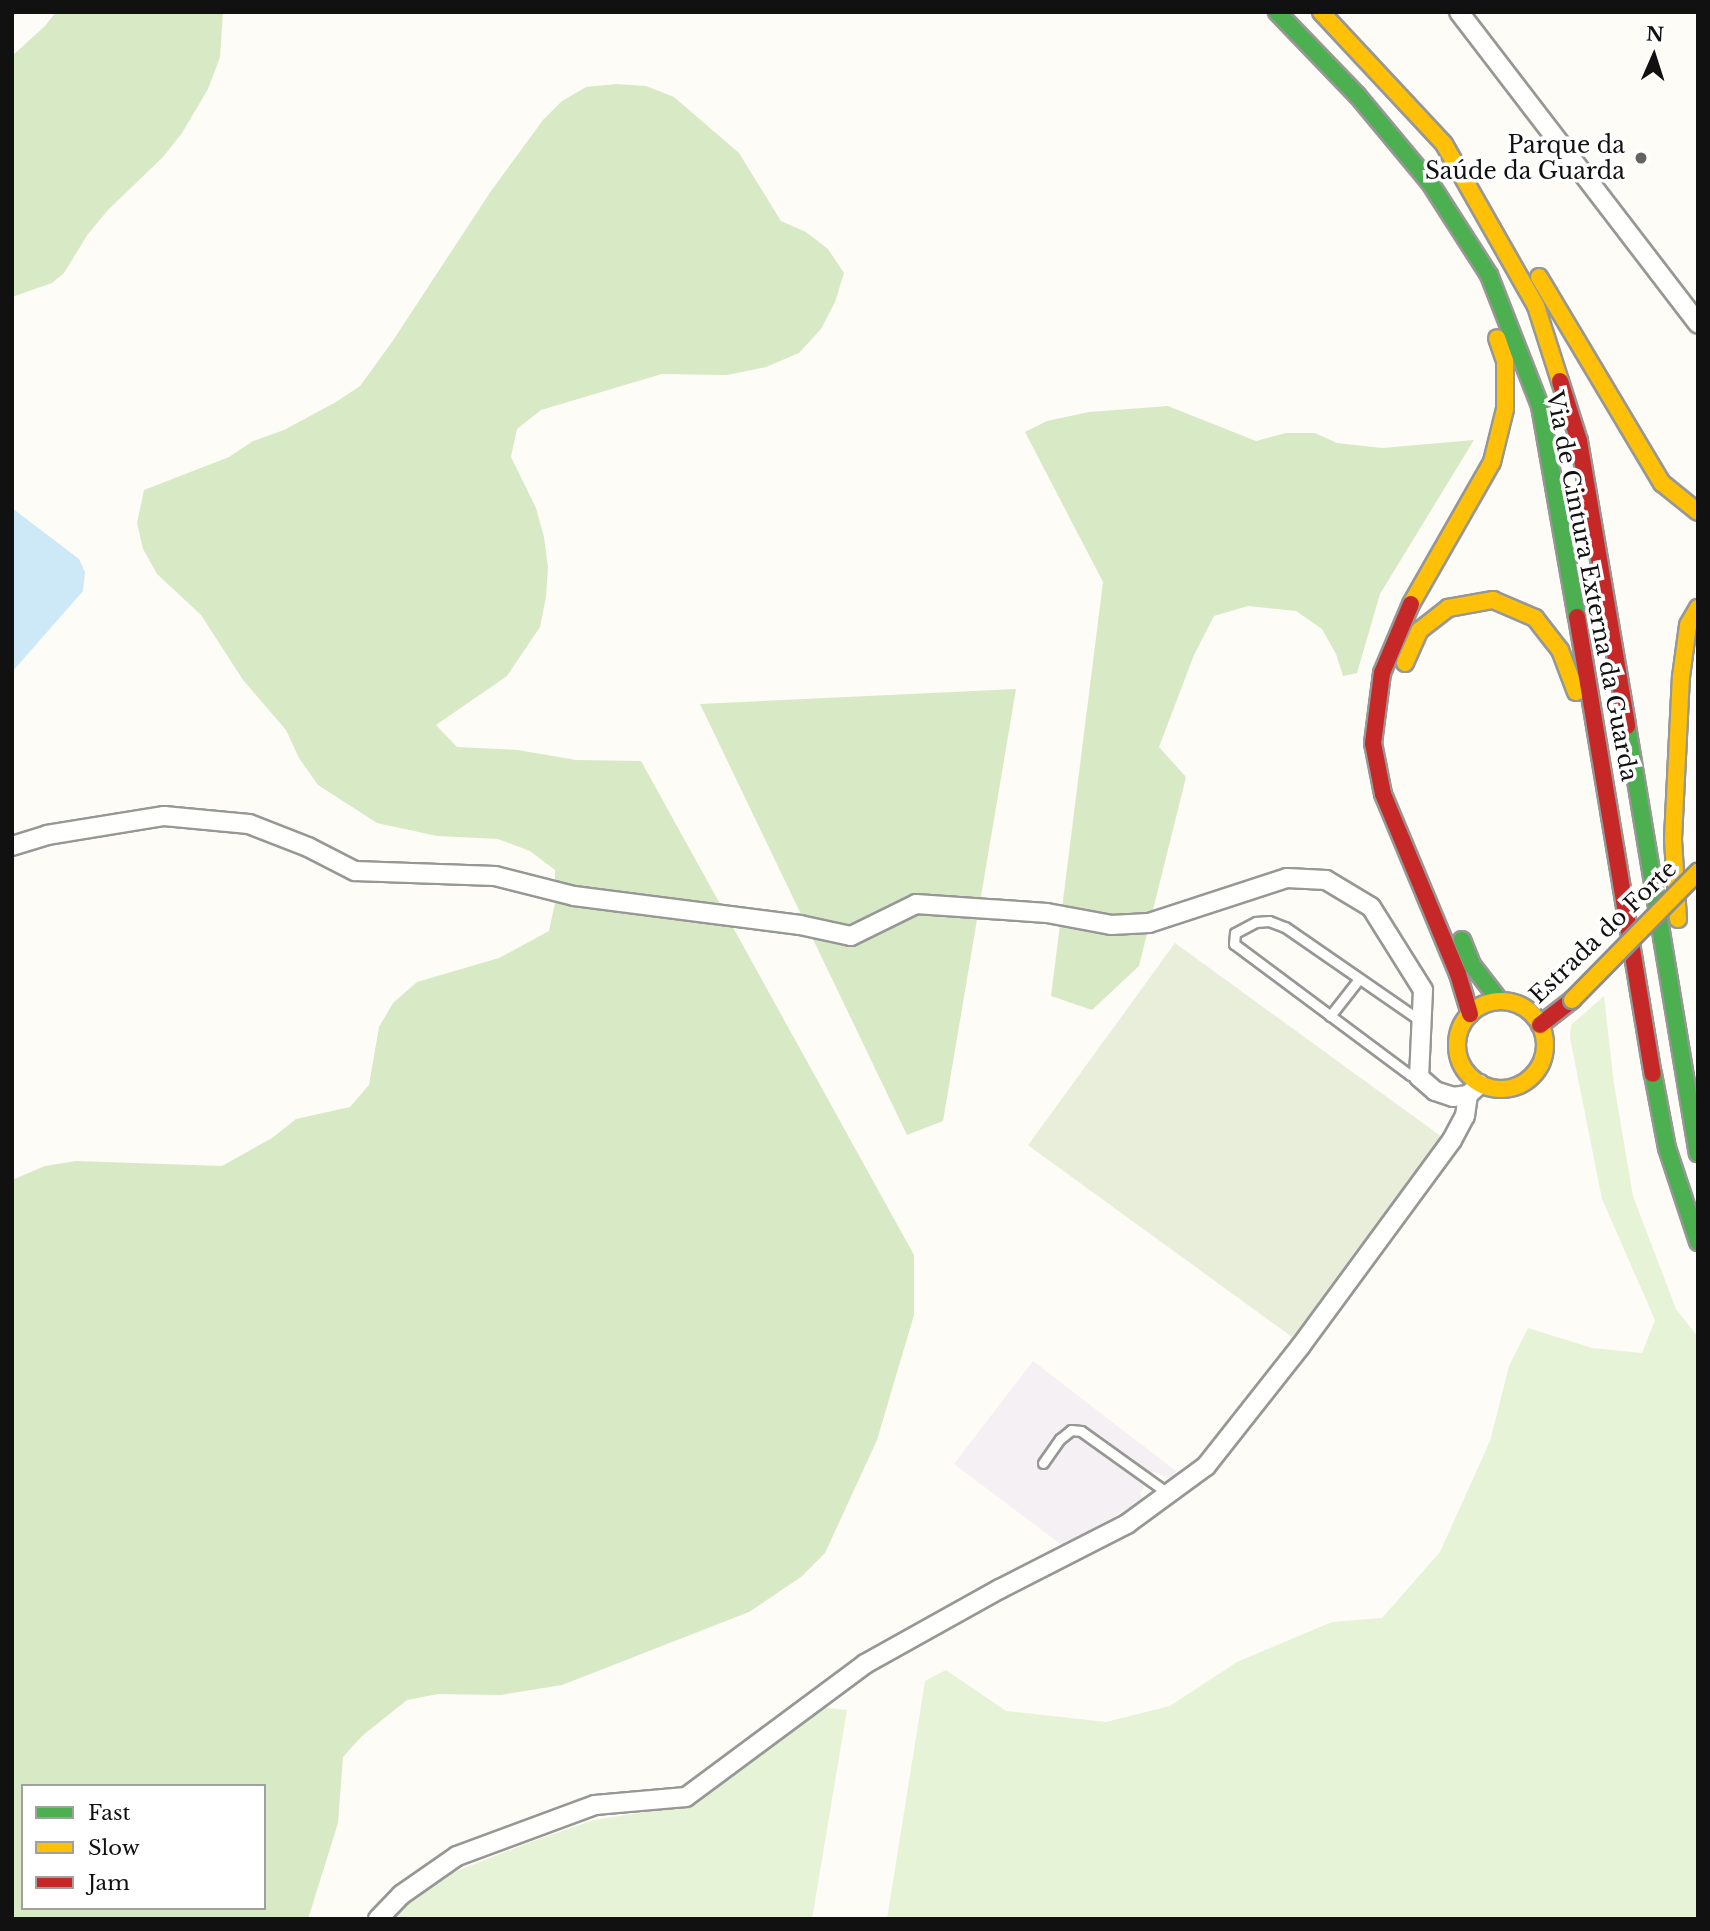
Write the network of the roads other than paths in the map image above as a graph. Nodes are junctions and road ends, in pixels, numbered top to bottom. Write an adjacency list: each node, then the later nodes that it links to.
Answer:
1 (1277, 12): 5 (main road, Via de Cintura Externa da Guarda)
2 (1321, 12): 4 (main road, Via de Cintura Externa da Guarda)
3 (1459, 12): 6 (street)
4 (1444, 144): 7 (main road); 22 (main road, Via de Cintura Externa da Guarda)
5 (1430, 183): 10 (main road, Via de Cintura Externa da Guarda); 16 (main road)
6 (1698, 324)
7 (1698, 512)
8 (1698, 608): 22 (main road)
9 (1390, 740): 10 (main road)
10 (1603, 766): 23 (main road, Via de Cintura Externa da Guarda)
11 (1395, 767): 15 (main road)
12 (12, 846): 18 (street)
13 (1698, 872): 19 (main road, Estrada do Forte, bridge)
14 (1359, 979): 17 (lane); 17 (lane); 18 (lane)
15 (1500, 1001): 16 (main road); 19 (main road)
16 (1470, 1014): 21 (main road)
17 (1330, 1016): 20 (lane)
18 (1423, 1023): 20 (street)
19 (1540, 1024): 21 (main road)
20 (1419, 1077): 21 (street)
21 (1474, 1090): 25 (street)
22 (1697, 1150)
23 (1698, 1242)
24 (1043, 1463): 25 (lane)
25 (1169, 1494): 26 (street)
26 (378, 1919)

